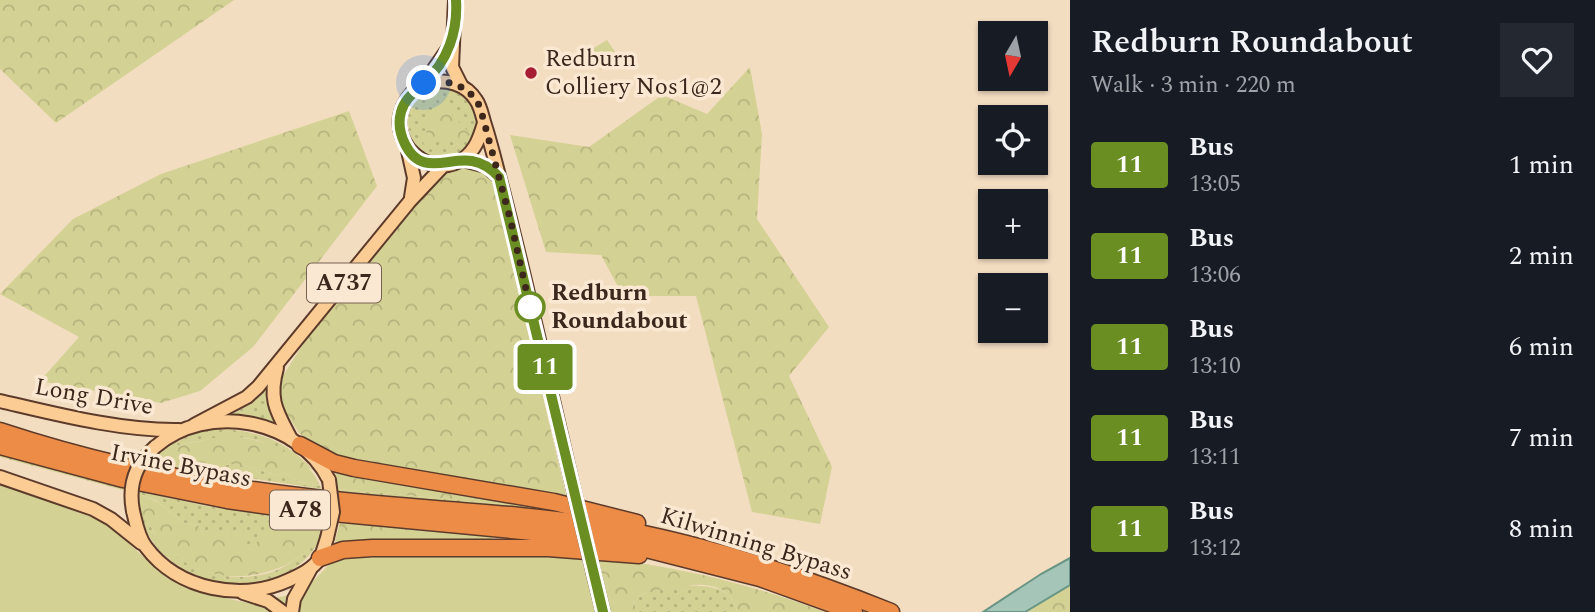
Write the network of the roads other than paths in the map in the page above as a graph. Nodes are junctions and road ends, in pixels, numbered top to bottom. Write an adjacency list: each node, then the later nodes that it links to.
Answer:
1 (456, 0): 2 (main road)
2 (453, 42): 3 (main road); 4 (main road)
3 (424, 83): 4 (main road); 6 (main road)
4 (461, 85): 5 (main road)
5 (484, 123): 7 (main road); 9 (main road)
6 (407, 149): 8 (main road); 10 (main road)
7 (463, 160): 8 (main road); 9 (main road)
8 (445, 164): 10 (main road, A737)
9 (499, 177): 26 (main road, bridge)
10 (410, 201): 11 (main road, A737)
11 (278, 365): 13 (main road, A737); 15 (main road)
12 (0, 401): 13 (main road, Long Drive)
13 (188, 428): 15 (main road); 19 (main road, bridge)
14 (0, 431): 18 (highway, Irvine Bypass / A78)
15 (295, 442): 20 (highway); 22 (main road, bridge)
16 (0, 446): 18 (highway, Irvine Bypass / A78)
17 (0, 477): 19 (main road)
18 (606, 533): 20 (highway, Kilwinning Bypass / A78); 21 (highway, Kilwinning Bypass / A78)
19 (144, 546): 23 (main road)
20 (736, 556): 28 (highway, Kilwinning Bypass / A78)
21 (697, 561): 22 (highway); 27 (highway, Kilwinning Bypass / A78)
22 (316, 562): 23 (main road); 25 (main road)
23 (238, 593): 24 (main road)
24 (283, 612)
25 (292, 612)
26 (603, 612)
27 (854, 612)
28 (891, 612)

